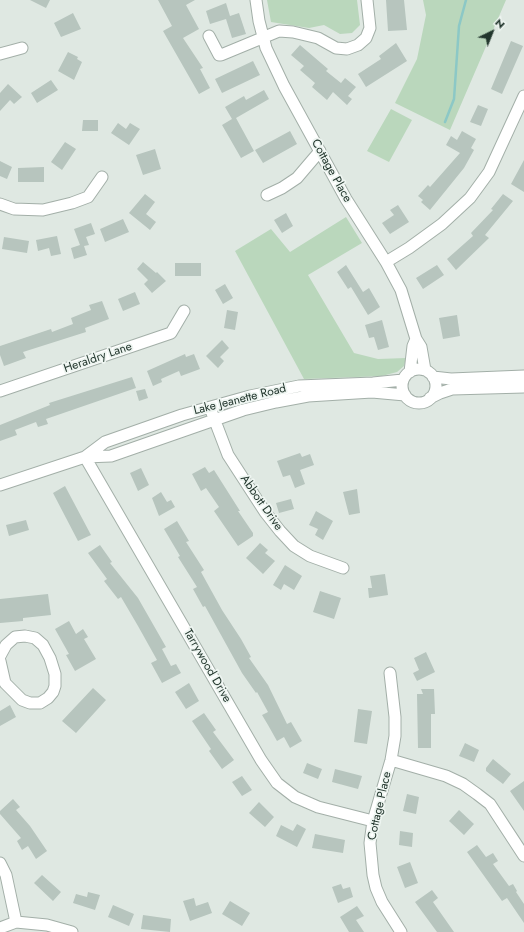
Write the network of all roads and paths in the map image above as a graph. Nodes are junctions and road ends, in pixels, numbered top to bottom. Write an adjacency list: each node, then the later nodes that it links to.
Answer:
1 (256, 0): 4 (street, Cottage Place)
2 (367, 0): 4 (street)
3 (209, 36): 4 (street)
4 (263, 38): 8 (street, Cottage Place)
5 (22, 48): 6 (street)
6 (0, 54)
7 (524, 96): 12 (street)
8 (320, 151): 10 (street); 12 (street, Cottage Place)
9 (102, 177): 11 (street)
10 (267, 195)
11 (0, 204)
12 (386, 262): 14 (street, Cottage Place)
13 (184, 311): 19 (street, Heraldry Lane)
14 (416, 338): 15 (street, Cottage Place); 16 (street, Cottage Place)
15 (429, 374): 16 (street); 17 (street); 21 (street)
16 (406, 376): 20 (street); 22 (street, Lake Jeanette Road)
17 (524, 376)
18 (524, 387): 21 (street)
19 (0, 391)
20 (405, 395): 21 (street); 23 (street, Lake Jeanette Road)
21 (430, 398)
22 (210, 408): 23 (street, Abbott Drive); 24 (street, Lake Jeanette Road)
23 (214, 420): 24 (street, Lake Jeanette Road); 26 (street, Abbott Drive)
24 (85, 457): 25 (street, Lake Jeanette Road); 31 (street, Tarrywood Drive)
25 (0, 485)
26 (343, 568)
27 (0, 656): 28 (street)
28 (0, 661)
29 (390, 673): 30 (street, Cottage Place)
30 (391, 760): 31 (street, Cottage Place); 32 (street)
31 (373, 822): 37 (street, Cottage Place)
32 (524, 856)
33 (0, 863): 34 (street)
34 (16, 922): 35 (street); 36 (street)
35 (0, 928)
36 (72, 932)
37 (401, 932)

